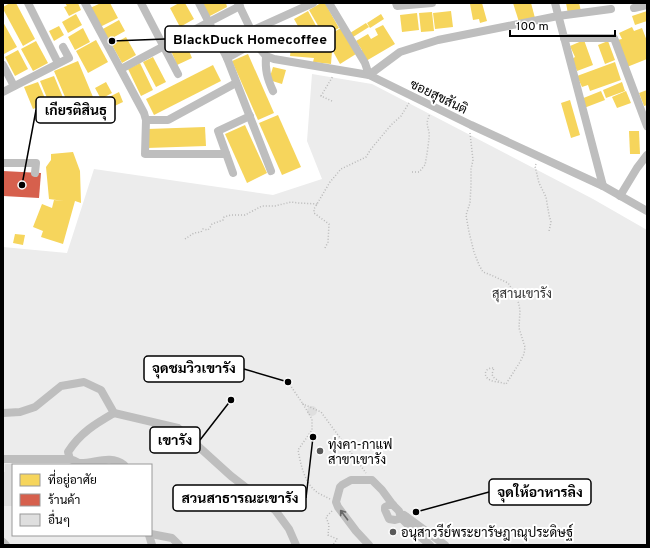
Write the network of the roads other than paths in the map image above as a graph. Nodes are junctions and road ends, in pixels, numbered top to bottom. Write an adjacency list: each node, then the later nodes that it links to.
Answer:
1 (28, 3): 23 (street)
2 (85, 3): 25 (street)
3 (141, 3): 19 (street)
4 (199, 3): 15 (street)
5 (313, 3): 16 (street)
6 (329, 3): 27 (street)
7 (396, 3): 8 (street)
8 (432, 3)
9 (555, 3): 14 (street)
10 (239, 5): 15 (street); 16 (street)
11 (647, 5): 12 (street)
12 (634, 8)
13 (611, 9): 14 (street)
14 (558, 16): 17 (street); 27 (street)
15 (209, 22): 19 (street); 22 (street)
16 (251, 31): 18 (street)
17 (564, 38): 32 (street); 42 (street)
18 (256, 42): 21 (street); 22 (street)
19 (163, 46): 25 (street); 26 (street)
20 (64, 47): 23 (street)
21 (266, 56): 27 (street, ซอยสุขสันติ); 30 (street)
22 (227, 58): 28 (street)
23 (58, 63): 29 (street)
24 (3, 65): 29 (street)
25 (121, 69): 34 (street)
26 (178, 74)
27 (369, 75): 42 (street, ซอยสุขสันติ)
28 (236, 83): 33 (street); 34 (street)
29 (14, 86): 31 (street)
30 (273, 91)
31 (3, 92)
32 (644, 109): 35 (street)
33 (250, 116): 36 (street); 39 (street)
34 (146, 120): 36 (street)
35 (647, 126)
36 (226, 154): 41 (street)
37 (647, 155): 43 (street)
38 (3, 163): 40 (street)
39 (271, 171)
40 (35, 173)
41 (233, 173)
42 (602, 186): 43 (street, ซอยสุขสันติ)
43 (620, 196): 44 (street, ซอยสุขสันติ)
44 (647, 211)
45 (3, 413): 46 (street)
46 (114, 413): 48 (street); 56 (street)
47 (3, 459): 49 (street)
48 (70, 459): 49 (street); 50 (street)
49 (48, 462)
50 (122, 464)
51 (400, 513): 57 (street, one-way to 51); 58 (street); 59 (street)
52 (152, 534): 55 (street)
53 (3, 542): 54 (street)
54 (6, 545)
55 (179, 545)
56 (296, 545)
57 (369, 545)
58 (430, 545)
59 (445, 545)

